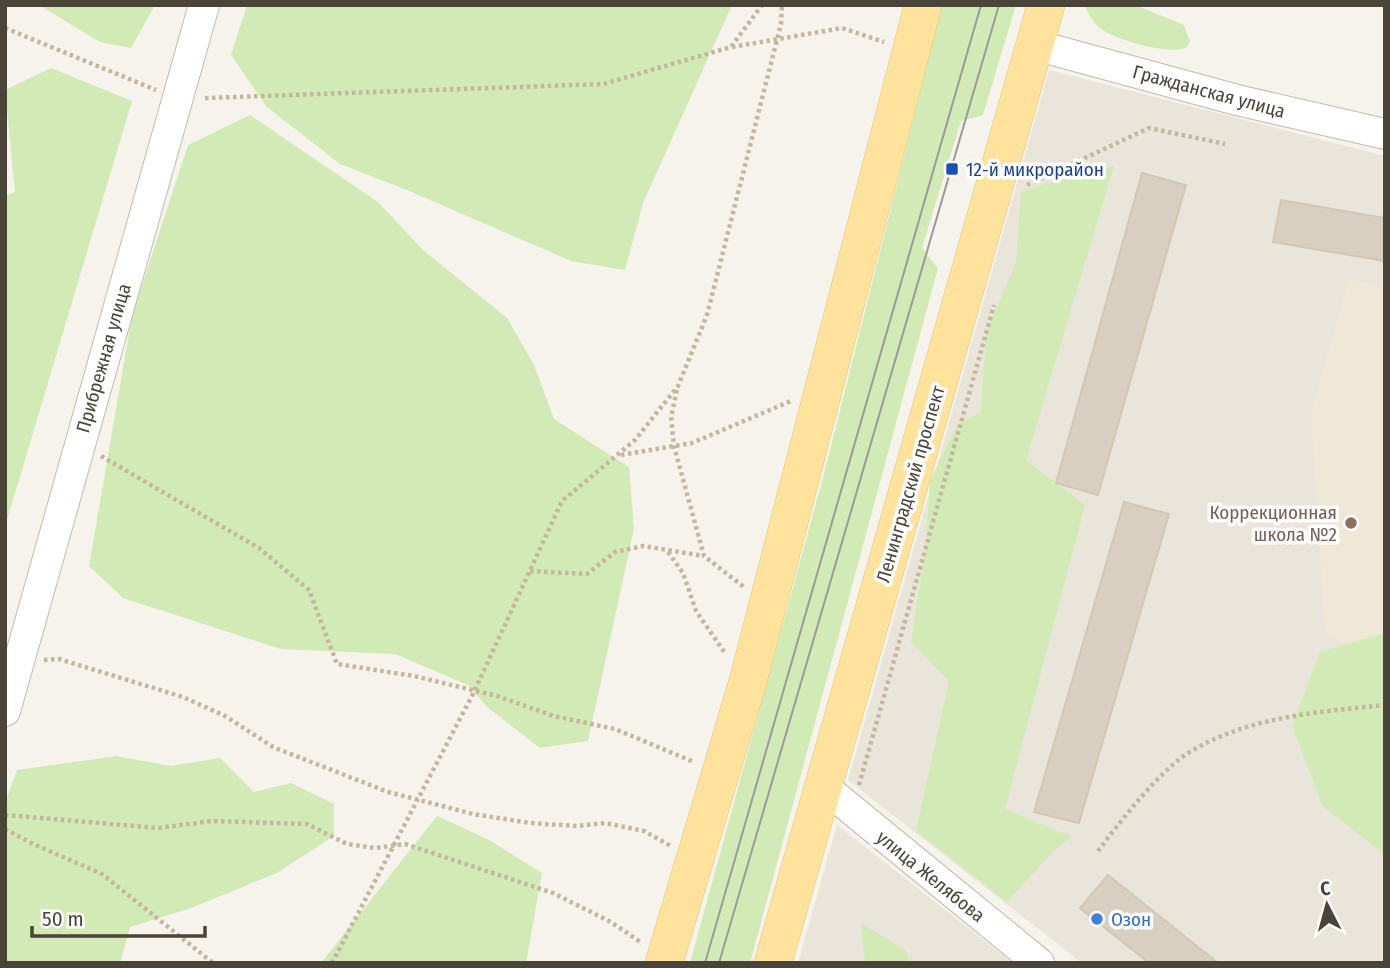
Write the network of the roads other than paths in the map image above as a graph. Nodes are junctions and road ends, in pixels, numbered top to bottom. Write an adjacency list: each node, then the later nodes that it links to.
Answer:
1 (204, 5): 6 (street, Прибрежная улица)
2 (923, 5): 8 (main road)
3 (1046, 5): 4 (main road, Ленинградский проспект)
4 (1035, 44): 5 (street, Гражданская улица); 7 (main road, Ленинградский проспект)
5 (1385, 134)
6 (5, 711)
7 (836, 797): 9 (main road, Ленинградский проспект); 10 (street, улица Желябова)
8 (655, 954)
9 (774, 963)
10 (1039, 963)

